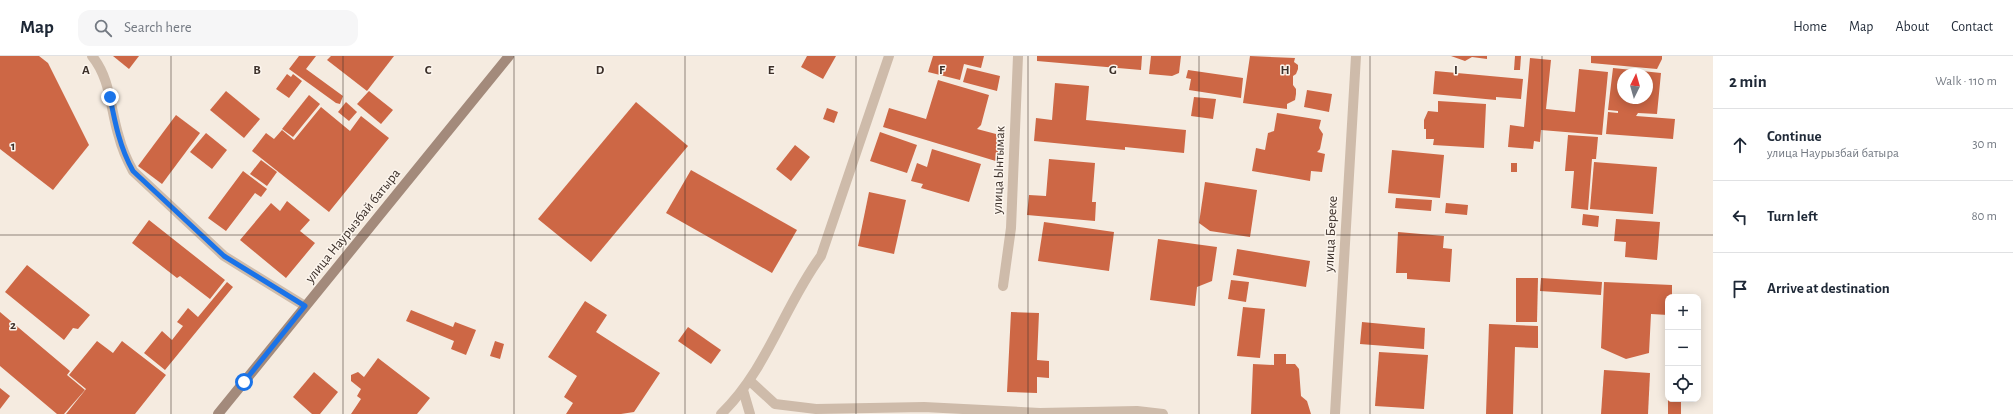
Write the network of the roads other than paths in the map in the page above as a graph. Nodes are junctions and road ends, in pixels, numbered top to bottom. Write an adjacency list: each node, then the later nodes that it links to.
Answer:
1 (92, 56): 7 (street)
2 (509, 56): 7 (main road, улица Наурызбай батыра)
3 (889, 56): 8 (street)
4 (1018, 56): 6 (street, улица Ынтымак)
5 (1356, 56): 14 (street, улица Береке)
6 (1003, 286)
7 (305, 306): 10 (main road, улица Наурызбай батыра)
8 (750, 382): 9 (street); 13 (street)
9 (743, 390): 11 (street); 12 (street)
10 (218, 414)
11 (721, 414)
12 (750, 414)
13 (1163, 414)
14 (1335, 414)

